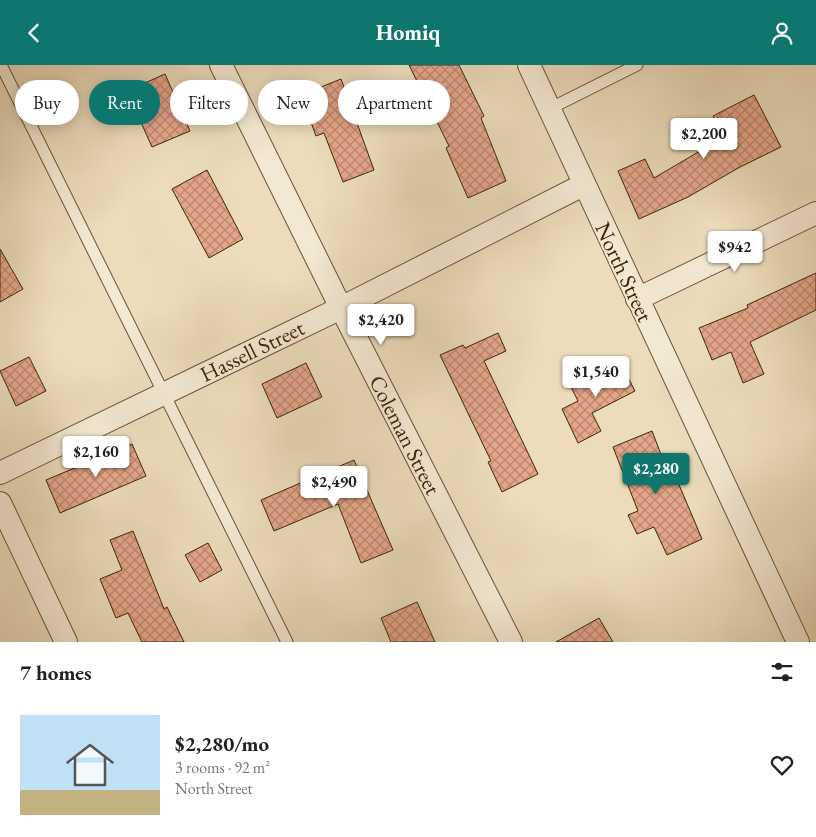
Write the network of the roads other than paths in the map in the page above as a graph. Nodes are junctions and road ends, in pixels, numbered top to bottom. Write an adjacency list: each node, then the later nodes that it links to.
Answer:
1 (1, 65): 10 (lane)
2 (221, 65): 9 (street, Coleman Street)
3 (529, 65): 5 (street, North Street)
4 (637, 65): 5 (lane)
5 (549, 109): 6 (street, North Street)
6 (583, 185): 8 (street, North Street); 9 (street, Hassell Street)
7 (816, 213): 8 (street)
8 (637, 299): 16 (street, North Street)
9 (341, 308): 10 (street, Hassell Street); 15 (street, Coleman Street)
10 (164, 394): 11 (street, Hassell Street); 14 (lane)
11 (0, 473)
12 (0, 503): 13 (street)
13 (66, 642)
14 (287, 642)
15 (511, 642)
16 (798, 642)

